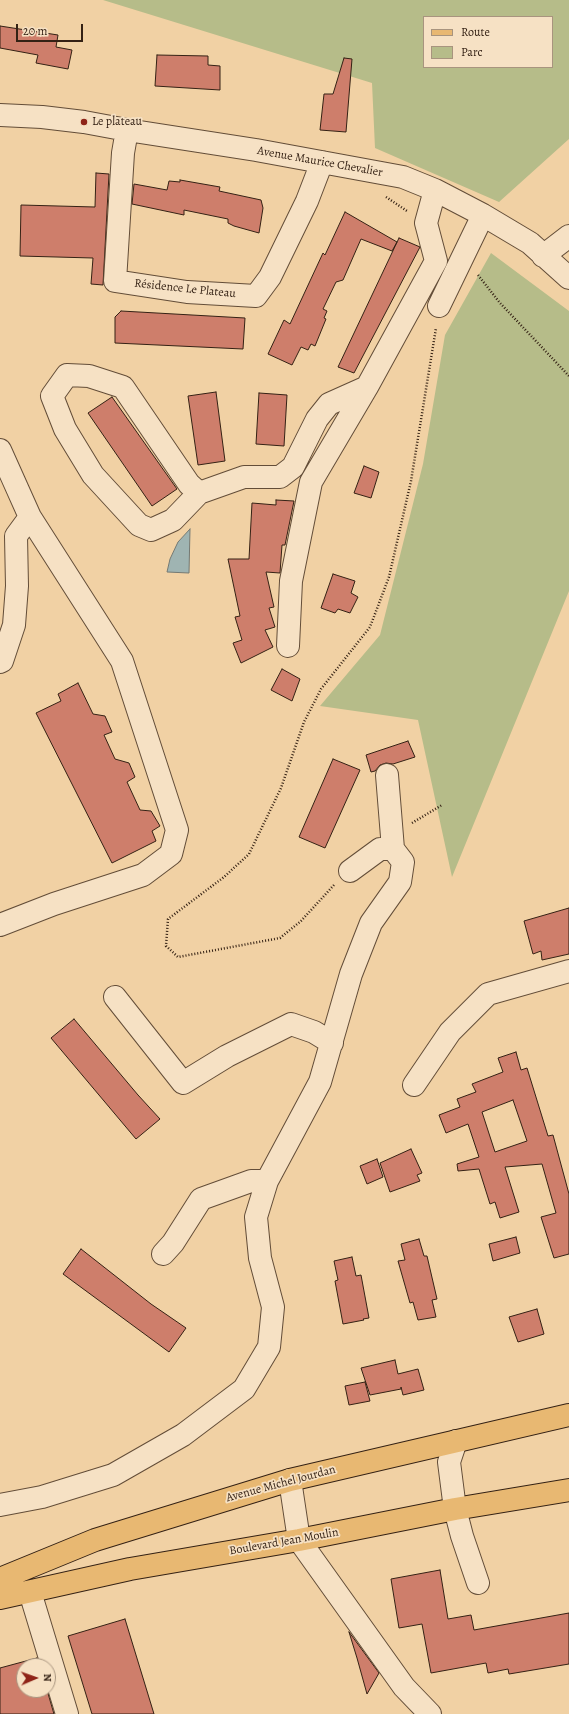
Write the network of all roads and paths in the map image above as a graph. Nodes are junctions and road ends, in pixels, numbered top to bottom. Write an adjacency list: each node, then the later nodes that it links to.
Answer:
1 (0, 103): 3 (street, Avenue Maurice Chevalier)
2 (0, 114): 3 (street, Avenue Maurice Chevalier)
3 (42, 117): 4 (street, Avenue Maurice Chevalier)
4 (128, 130): 5 (street, Avenue Maurice Chevalier); 5 (street, Résidence Le Plateau)
5 (322, 162): 6 (street, Avenue Maurice Chevalier)
6 (435, 190): 7 (street, Avenue Maurice Chevalier); 14 (street)
7 (484, 215): 9 (street, Avenue Maurice Chevalier); 12 (street)
8 (569, 236): 9 (street)
9 (543, 256): 11 (street, Avenue Maurice Chevalier)
10 (477, 274): 13 (path)
11 (569, 278)
12 (439, 306): 24 (path)
13 (569, 376)
14 (368, 387): 16 (street); 19 (street)
15 (0, 450): 17 (street)
16 (199, 493): 16 (street)
17 (30, 517): 18 (street); 25 (street)
18 (8, 536): 20 (street)
19 (288, 646)
20 (0, 662)
21 (387, 775): 23 (street)
22 (442, 804): 23 (path)
23 (393, 842): 24 (street); 28 (street)
24 (350, 872)
25 (0, 925)
26 (569, 971): 29 (street)
27 (115, 997): 28 (street)
28 (332, 1043): 30 (street)
29 (414, 1084)
30 (267, 1181): 31 (street); 36 (street)
31 (163, 1254)
32 (569, 1415): 33 (main road, Avenue Michel Jourdan)
33 (456, 1441): 34 (main road, Avenue Michel Jourdan); 37 (street)
34 (290, 1480): 38 (street); 39 (main road, Avenue Michel Jourdan)
35 (569, 1490): 37 (main road, Boulevard Jean Moulin)
36 (0, 1505)
37 (456, 1509): 38 (main road, Boulevard Jean Moulin); 40 (street)
38 (299, 1540): 41 (main road, Boulevard Jean Moulin); 44 (street)
39 (0, 1579)
40 (478, 1583)
41 (30, 1592): 42 (main road, Boulevard Jean Moulin); 43 (street)
42 (0, 1598)
43 (67, 1714)
44 (430, 1714)

